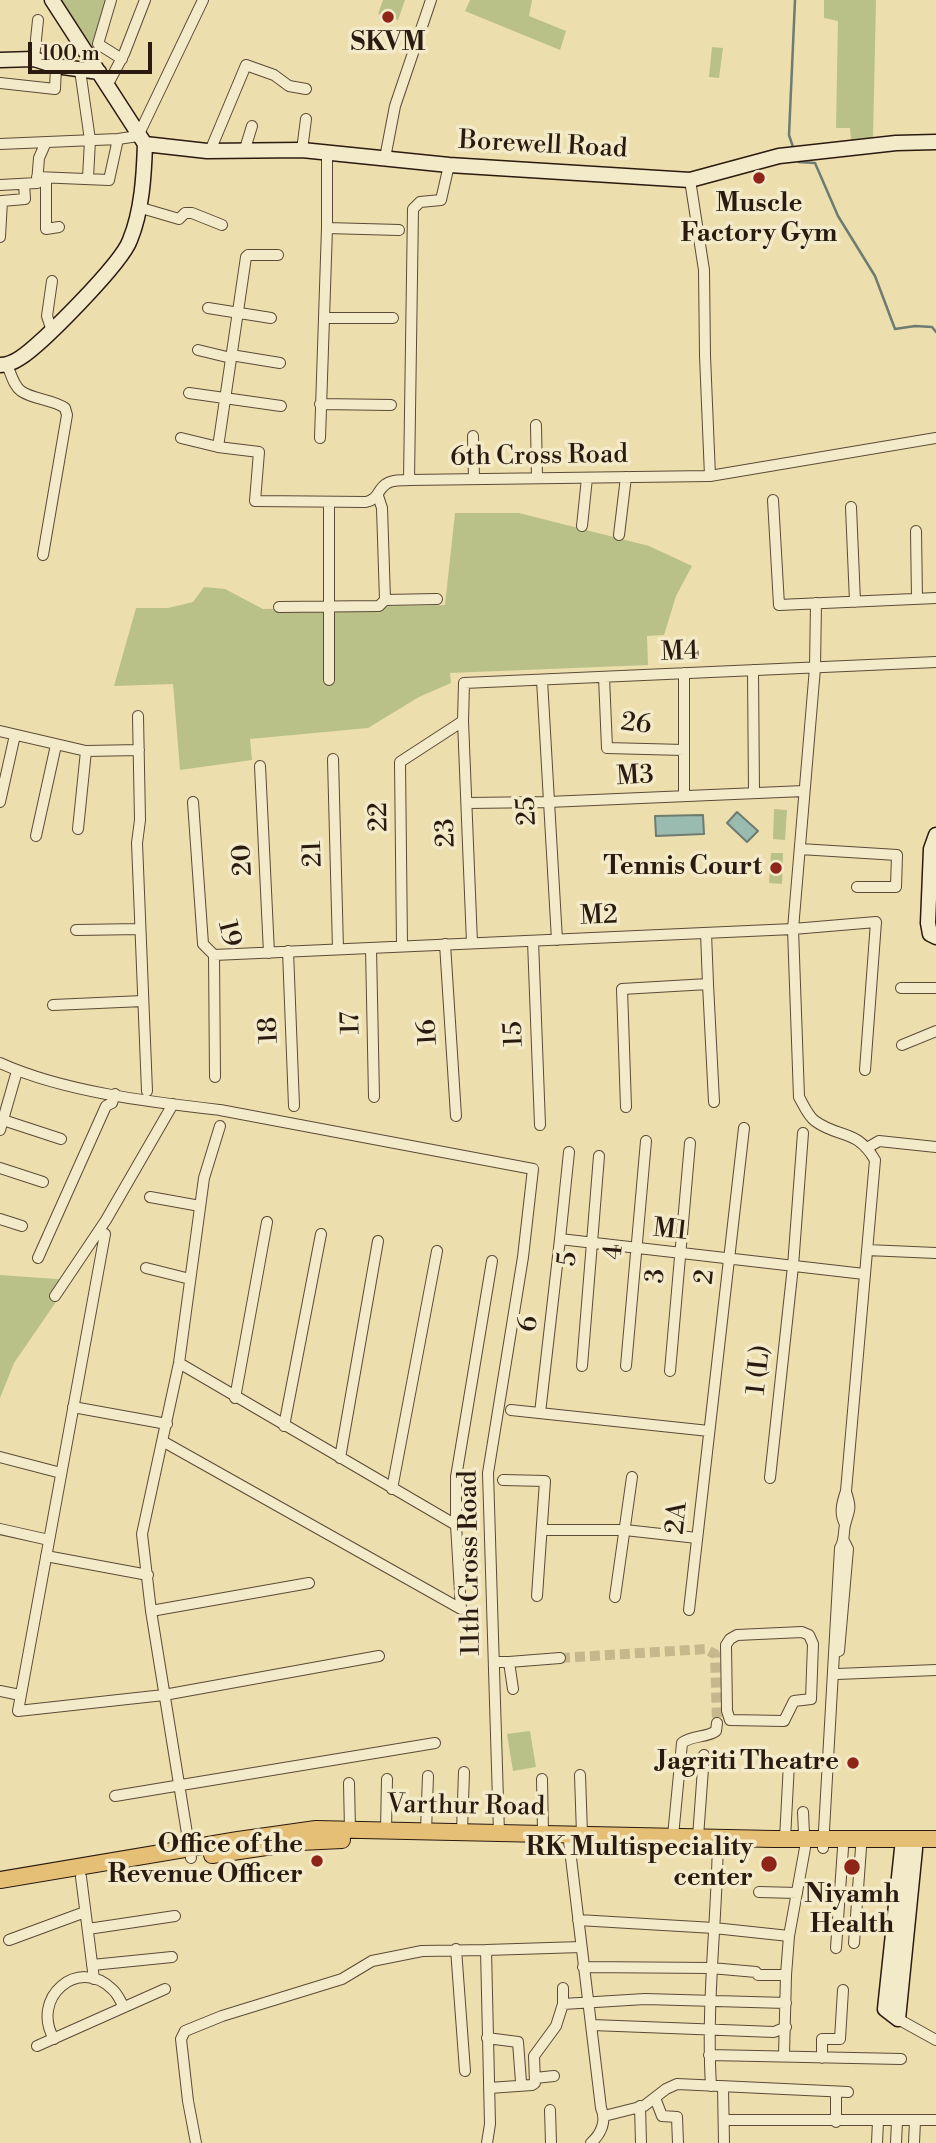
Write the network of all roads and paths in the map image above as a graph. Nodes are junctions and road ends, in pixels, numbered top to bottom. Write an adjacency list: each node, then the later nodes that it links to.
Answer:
1 (52, 0): 12 (street)
2 (111, 0): 8 (street)
3 (145, 0): 8 (street)
4 (203, 0): 20 (street)
5 (431, 0): 28 (street)
6 (38, 20): 7 (street)
7 (34, 59): 9 (street); 10 (street)
8 (122, 59): 14 (street)
9 (0, 60)
10 (56, 66): 11 (street); 13 (street)
11 (80, 70): 12 (street); 19 (street)
12 (99, 72): 14 (street)
13 (0, 83)
14 (108, 84): 20 (street)
15 (306, 89): 25 (street)
16 (306, 119): 24 (street)
17 (252, 126): 26 (street)
18 (118, 139): 19 (street); 20 (street); 31 (street)
19 (90, 140): 21 (street); 31 (street)
20 (142, 140): 25 (street, Borewell Road); 35 (street)
21 (46, 142): 23 (street); 30 (street)
22 (936, 142): 32 (street, Borewell Road)
23 (0, 144)
24 (302, 150): 26 (street, Borewell Road); 27 (street, Borewell Road)
25 (211, 151): 26 (street, Borewell Road)
26 (244, 152)
27 (327, 153): 28 (street, Borewell Road); 38 (street)
28 (385, 158): 29 (street, Borewell Road)
29 (449, 165): 32 (street, Borewell Road); 69 (street)
30 (42, 178): 31 (street); 33 (street); 37 (street)
31 (88, 178)
32 (690, 180): 64 (street)
33 (24, 184): 34 (street); 40 (street)
34 (0, 185)
35 (138, 207): 36 (street); 48 (street)
36 (222, 225)
37 (59, 227)
38 (327, 228): 39 (street); 46 (street)
39 (399, 230)
40 (0, 237)
41 (278, 256): 44 (street)
42 (52, 281): 48 (street)
43 (208, 308): 44 (street)
44 (238, 312): 45 (street); 50 (street)
45 (271, 318)
46 (324, 318): 47 (street); 55 (street)
47 (393, 318)
48 (52, 331): 52 (street)
49 (198, 350): 50 (street)
50 (231, 356): 51 (street); 54 (street)
51 (280, 363)
52 (4, 365): 77 (street)
53 (189, 393): 54 (street)
54 (225, 400): 57 (street); 63 (street)
55 (320, 404): 56 (street); 61 (street)
56 (391, 405)
57 (281, 406)
58 (536, 425): 66 (street)
59 (473, 436): 68 (street)
60 (181, 438): 63 (street)
61 (320, 438)
62 (936, 438): 64 (street, 6th Cross Road)
63 (218, 447): 72 (street)
64 (710, 476): 65 (street, 6th Cross Road)
65 (626, 477): 67 (street, 6th Cross Road); 76 (street)
66 (537, 478): 67 (street, 6th Cross Road); 68 (street, 6th Cross Road)
67 (587, 478): 74 (street)
68 (474, 479): 69 (street, 6th Cross Road)
69 (409, 480): 70 (street)
70 (379, 496): 72 (street); 81 (street)
71 (773, 499): 83 (street)
72 (329, 502): 84 (street)
73 (852, 508): 82 (street)
74 (582, 526)
75 (916, 531): 80 (street)
76 (619, 535)
77 (43, 555)
78 (936, 598): 80 (street)
79 (437, 599): 81 (street)
80 (917, 599): 82 (street)
81 (385, 600): 84 (street)
82 (855, 602): 83 (street)
83 (816, 603): 87 (street)
84 (329, 606): 85 (street); 91 (street)
85 (279, 607)
86 (936, 662): 87 (street, M4)
87 (815, 668): 88 (street, M4); 103 (street)
88 (753, 670): 89 (street, M4); 104 (street)
89 (684, 673): 90 (street, M4); 99 (street)
90 (604, 677): 92 (street, M4); 99 (street, 26)
91 (329, 680)
92 (542, 680): 94 (street, M4); 108 (street, 25)
93 (138, 716): 98 (street)
94 (463, 722): 109 (street, 23); 124 (street, 22)
95 (0, 731): 96 (street)
96 (15, 735): 97 (street); 106 (street)
97 (56, 745): 100 (street); 112 (street)
98 (139, 750): 100 (street); 115 (street)
99 (684, 750): 105 (street)
100 (86, 751): 110 (street)
101 (332, 759): 126 (street, 21)
102 (260, 766): 128 (street, 20)
103 (804, 791): 104 (street, M3); 113 (street)
104 (754, 793): 105 (street, M3)
105 (684, 795): 108 (street, M3)
106 (0, 802)
107 (193, 802): 129 (street, 19)
108 (548, 802): 109 (street, M3); 120 (street, 25)
109 (467, 803): 122 (street, 23)
110 (78, 829)
111 (936, 835): 119 (street)
112 (36, 836)
113 (800, 849): 114 (street); 116 (street)
114 (857, 887)
115 (140, 929): 117 (street); 133 (street)
116 (793, 929): 118 (street, M2); 138 (street, M2); 160 (street)
117 (76, 930)
118 (706, 933): 120 (street, M2); 130 (street)
119 (936, 937)
120 (557, 940): 121 (street, M2)
121 (533, 941): 122 (street, M2); 152 (street, 15)
122 (472, 943): 123 (street, M2)
123 (445, 944): 124 (street, M2); 150 (street, 16)
124 (402, 946): 125 (street, M2)
125 (371, 948): 126 (street, M2); 144 (street, 17)
126 (338, 949): 127 (street, M2)
127 (288, 951): 128 (street, M2); 148 (street, 18)
128 (269, 953): 129 (street, M2)
129 (214, 955): 140 (street, 19)
130 (708, 984): 145 (street); 149 (street)
131 (901, 988): 132 (street)
132 (936, 988)
133 (143, 1001): 134 (street); 141 (street)
134 (53, 1005)
135 (936, 1031): 136 (street)
136 (902, 1045)
137 (0, 1063): 139 (street)
138 (864, 1069)
139 (17, 1071): 142 (street); 151 (street)
140 (215, 1077)
141 (146, 1091)
142 (103, 1092): 143 (street); 147 (street)
143 (115, 1094): 146 (street); 147 (street)
144 (374, 1097)
145 (714, 1102)
146 (173, 1104): 187 (street); 222 (street, 11th Cross Road)
147 (106, 1106): 180 (street)
148 (295, 1106)
149 (626, 1107)
150 (456, 1116)
151 (2, 1125): 156 (street)
152 (540, 1125)
153 (220, 1126): 166 (street)
154 (744, 1128): 181 (street, 2)
155 (803, 1133): 183 (street, 1 (L))
156 (61, 1139)
157 (646, 1141): 175 (street, 4)
158 (690, 1143): 178 (street, 3)
159 (936, 1147): 160 (street)
160 (867, 1148): 176 (street)
161 (569, 1152): 172 (street)
162 (599, 1156): 174 (street, 5)
163 (0, 1168): 164 (street)
164 (43, 1182)
165 (150, 1197): 166 (street)
166 (200, 1206): 186 (street)
167 (0, 1219): 169 (street)
168 (267, 1222): 192 (street)
169 (22, 1226)
170 (105, 1234): 193 (street)
171 (321, 1234): 197 (street)
172 (560, 1239): 174 (street, M1); 195 (street, 6)
173 (378, 1241): 201 (street)
174 (592, 1243): 175 (street, M1); 189 (street, 5)
175 (636, 1249): 178 (street, M1); 190 (street, 4)
176 (867, 1250): 179 (street); 185 (street)
177 (437, 1251): 206 (street)
178 (680, 1253): 181 (street, M1); 191 (street, 3)
179 (936, 1253)
180 (38, 1258)
181 (729, 1258): 183 (street, M1); 198 (street, 2)
182 (492, 1261): 207 (street)
183 (793, 1266): 185 (street, M1); 204 (street, 1 (L))
184 (146, 1268): 186 (street)
185 (864, 1274): 225 (street)
186 (190, 1279): 188 (street)
187 (55, 1296)
188 (179, 1363): 192 (street); 196 (street)
189 (582, 1366)
190 (626, 1366)
191 (670, 1371)
192 (235, 1398): 197 (street)
193 (73, 1407): 196 (street); 202 (street)
194 (511, 1410): 195 (street)
195 (540, 1413): 198 (street)
196 (167, 1424): 199 (street)
197 (284, 1426): 201 (street)
198 (709, 1432): 211 (street, 2A)
199 (163, 1442): 207 (street); 214 (street)
200 (0, 1457): 202 (street)
201 (340, 1458): 206 (street)
202 (61, 1473): 212 (street)
203 (632, 1477): 210 (street)
204 (770, 1478)
205 (503, 1480): 209 (street)
206 (392, 1489): 207 (street)
207 (456, 1525)
208 (0, 1529): 212 (street)
209 (542, 1530): 210 (street); 216 (street)
210 (625, 1530): 211 (street); 217 (street)
211 (697, 1538): 218 (street, 2A)
212 (49, 1539): 213 (street)
213 (46, 1556): 214 (street); 229 (street)
214 (148, 1575): 219 (street)
215 (309, 1583): 219 (street)
216 (537, 1596)
217 (615, 1597)
218 (689, 1610)
219 (151, 1611): 230 (street)
220 (379, 1656): 230 (street)
221 (560, 1658): 223 (street)
222 (494, 1662): 223 (street); 248 (street, 11th Cross Road)
223 (509, 1662): 227 (street)
224 (812, 1668): 224 (street); 225 (street)
225 (834, 1670): 226 (street); 257 (street)
226 (936, 1670)
227 (513, 1689)
228 (0, 1691): 229 (street)
229 (20, 1695): 230 (street)
230 (164, 1695): 241 (street)
231 (717, 1723): 250 (street)
232 (435, 1743): 241 (street)
233 (704, 1755): 252 (street)
234 (789, 1763): 256 (street)
235 (464, 1772): 247 (street)
236 (580, 1775): 251 (street)
237 (428, 1776): 246 (street)
238 (542, 1779): 249 (street)
239 (387, 1780): 245 (street)
240 (349, 1783): 244 (street)
241 (181, 1786): 242 (street); 262 (street)
242 (115, 1796)
243 (803, 1812): 254 (street)
244 (350, 1830): 245 (main road, Varthur Road); 262 (main road, Varthur Road)
245 (386, 1830): 246 (main road, Varthur Road)
246 (426, 1831): 247 (main road, Varthur Road)
247 (462, 1832): 248 (main road, Varthur Road)
248 (499, 1833): 249 (main road, Varthur Road)
249 (543, 1833): 251 (main road, Varthur Road)
250 (673, 1836): 251 (main road, Varthur Road); 252 (main road, Varthur Road)
251 (573, 1837): 255 (main road, Varthur Road); 262 (main road, Varthur Road); 270 (street)
252 (698, 1837): 255 (main road, Varthur Road)
253 (936, 1839): 257 (main road, Varthur Road)
254 (805, 1841): 256 (main road, Varthur Road); 257 (main road, Varthur Road); 267 (street)
255 (718, 1842): 256 (main road, Varthur Road); 271 (street)
256 (777, 1842): 257 (main road, Varthur Road)
257 (824, 1843): 258 (main road, Varthur Road)
258 (843, 1847): 259 (main road, Varthur Road); 277 (street)
259 (861, 1848): 260 (main road, Varthur Road); 275 (street)
260 (908, 1849): 261 (main road, Varthur Road); 294 (street)
261 (936, 1850)
262 (191, 1853): 263 (main road, Varthur Road); 264 (main road, Varthur Road)
263 (80, 1877): 265 (main road, Varthur Road); 268 (street)
264 (0, 1881)
265 (0, 1890)
266 (759, 1892): 267 (street)
267 (797, 1893): 273 (street)
268 (85, 1912): 272 (street); 274 (street)
269 (175, 1916): 272 (street)
270 (578, 1920): 271 (street); 276 (street)
271 (714, 1928): 273 (street); 283 (street)
272 (88, 1929): 281 (street)
273 (789, 1936): 284 (street)
274 (9, 1940)
275 (854, 1942)
276 (582, 1947): 279 (street); 282 (street)
277 (836, 1948)
278 (456, 1950): 279 (street); 306 (street); 323 (street)
279 (486, 1950): 298 (street)
280 (172, 1957): 281 (street)
281 (92, 1965): 285 (street)
282 (583, 1967): 283 (street); 289 (street)
283 (711, 1968): 284 (street); 290 (street)
284 (786, 1975): 291 (street)
285 (94, 1979): 293 (street); 299 (street)
286 (563, 1988): 292 (street)
287 (165, 1989): 293 (street)
288 (843, 1990): 304 (street)
289 (587, 2001): 290 (street); 292 (street); 295 (street)
290 (710, 2001): 291 (street); 297 (street)
291 (786, 2003): 296 (street)
292 (563, 2004): 308 (street)
293 (124, 2007): 299 (street)
294 (898, 2019): 300 (street)
295 (592, 2025): 297 (street); 316 (street)
296 (786, 2027): 297 (street); 303 (street)
297 (709, 2028): 302 (street)
298 (487, 2038): 309 (street); 312 (street)
299 (54, 2039): 301 (street)
300 (936, 2040)
301 (37, 2046)
302 (709, 2055): 303 (street); 310 (street)
303 (785, 2055): 304 (street)
304 (822, 2058): 305 (street)
305 (901, 2059)
306 (464, 2071)
307 (554, 2076): 308 (street)
308 (536, 2078): 312 (street)
309 (520, 2082)
310 (711, 2086): 311 (street); 313 (street)
311 (723, 2087): 317 (street); 322 (street)
312 (489, 2088): 324 (street)
313 (655, 2098): 314 (street); 328 (street)
314 (640, 2106): 316 (street); 327 (street)
315 (550, 2110): 325 (street)
316 (603, 2112): 326 (street)
317 (724, 2120): 322 (street); 329 (street)
318 (936, 2120): 321 (street)
319 (878, 2121): 320 (street); 322 (street); 330 (street)
320 (897, 2121): 321 (street); 331 (street)
321 (915, 2121): 332 (street)
322 (836, 2122)
323 (196, 2143)
324 (487, 2143)
325 (551, 2143)
326 (592, 2143)
327 (641, 2143)
328 (678, 2143)
329 (724, 2143)
330 (877, 2143)
331 (896, 2143)
332 (915, 2143)

